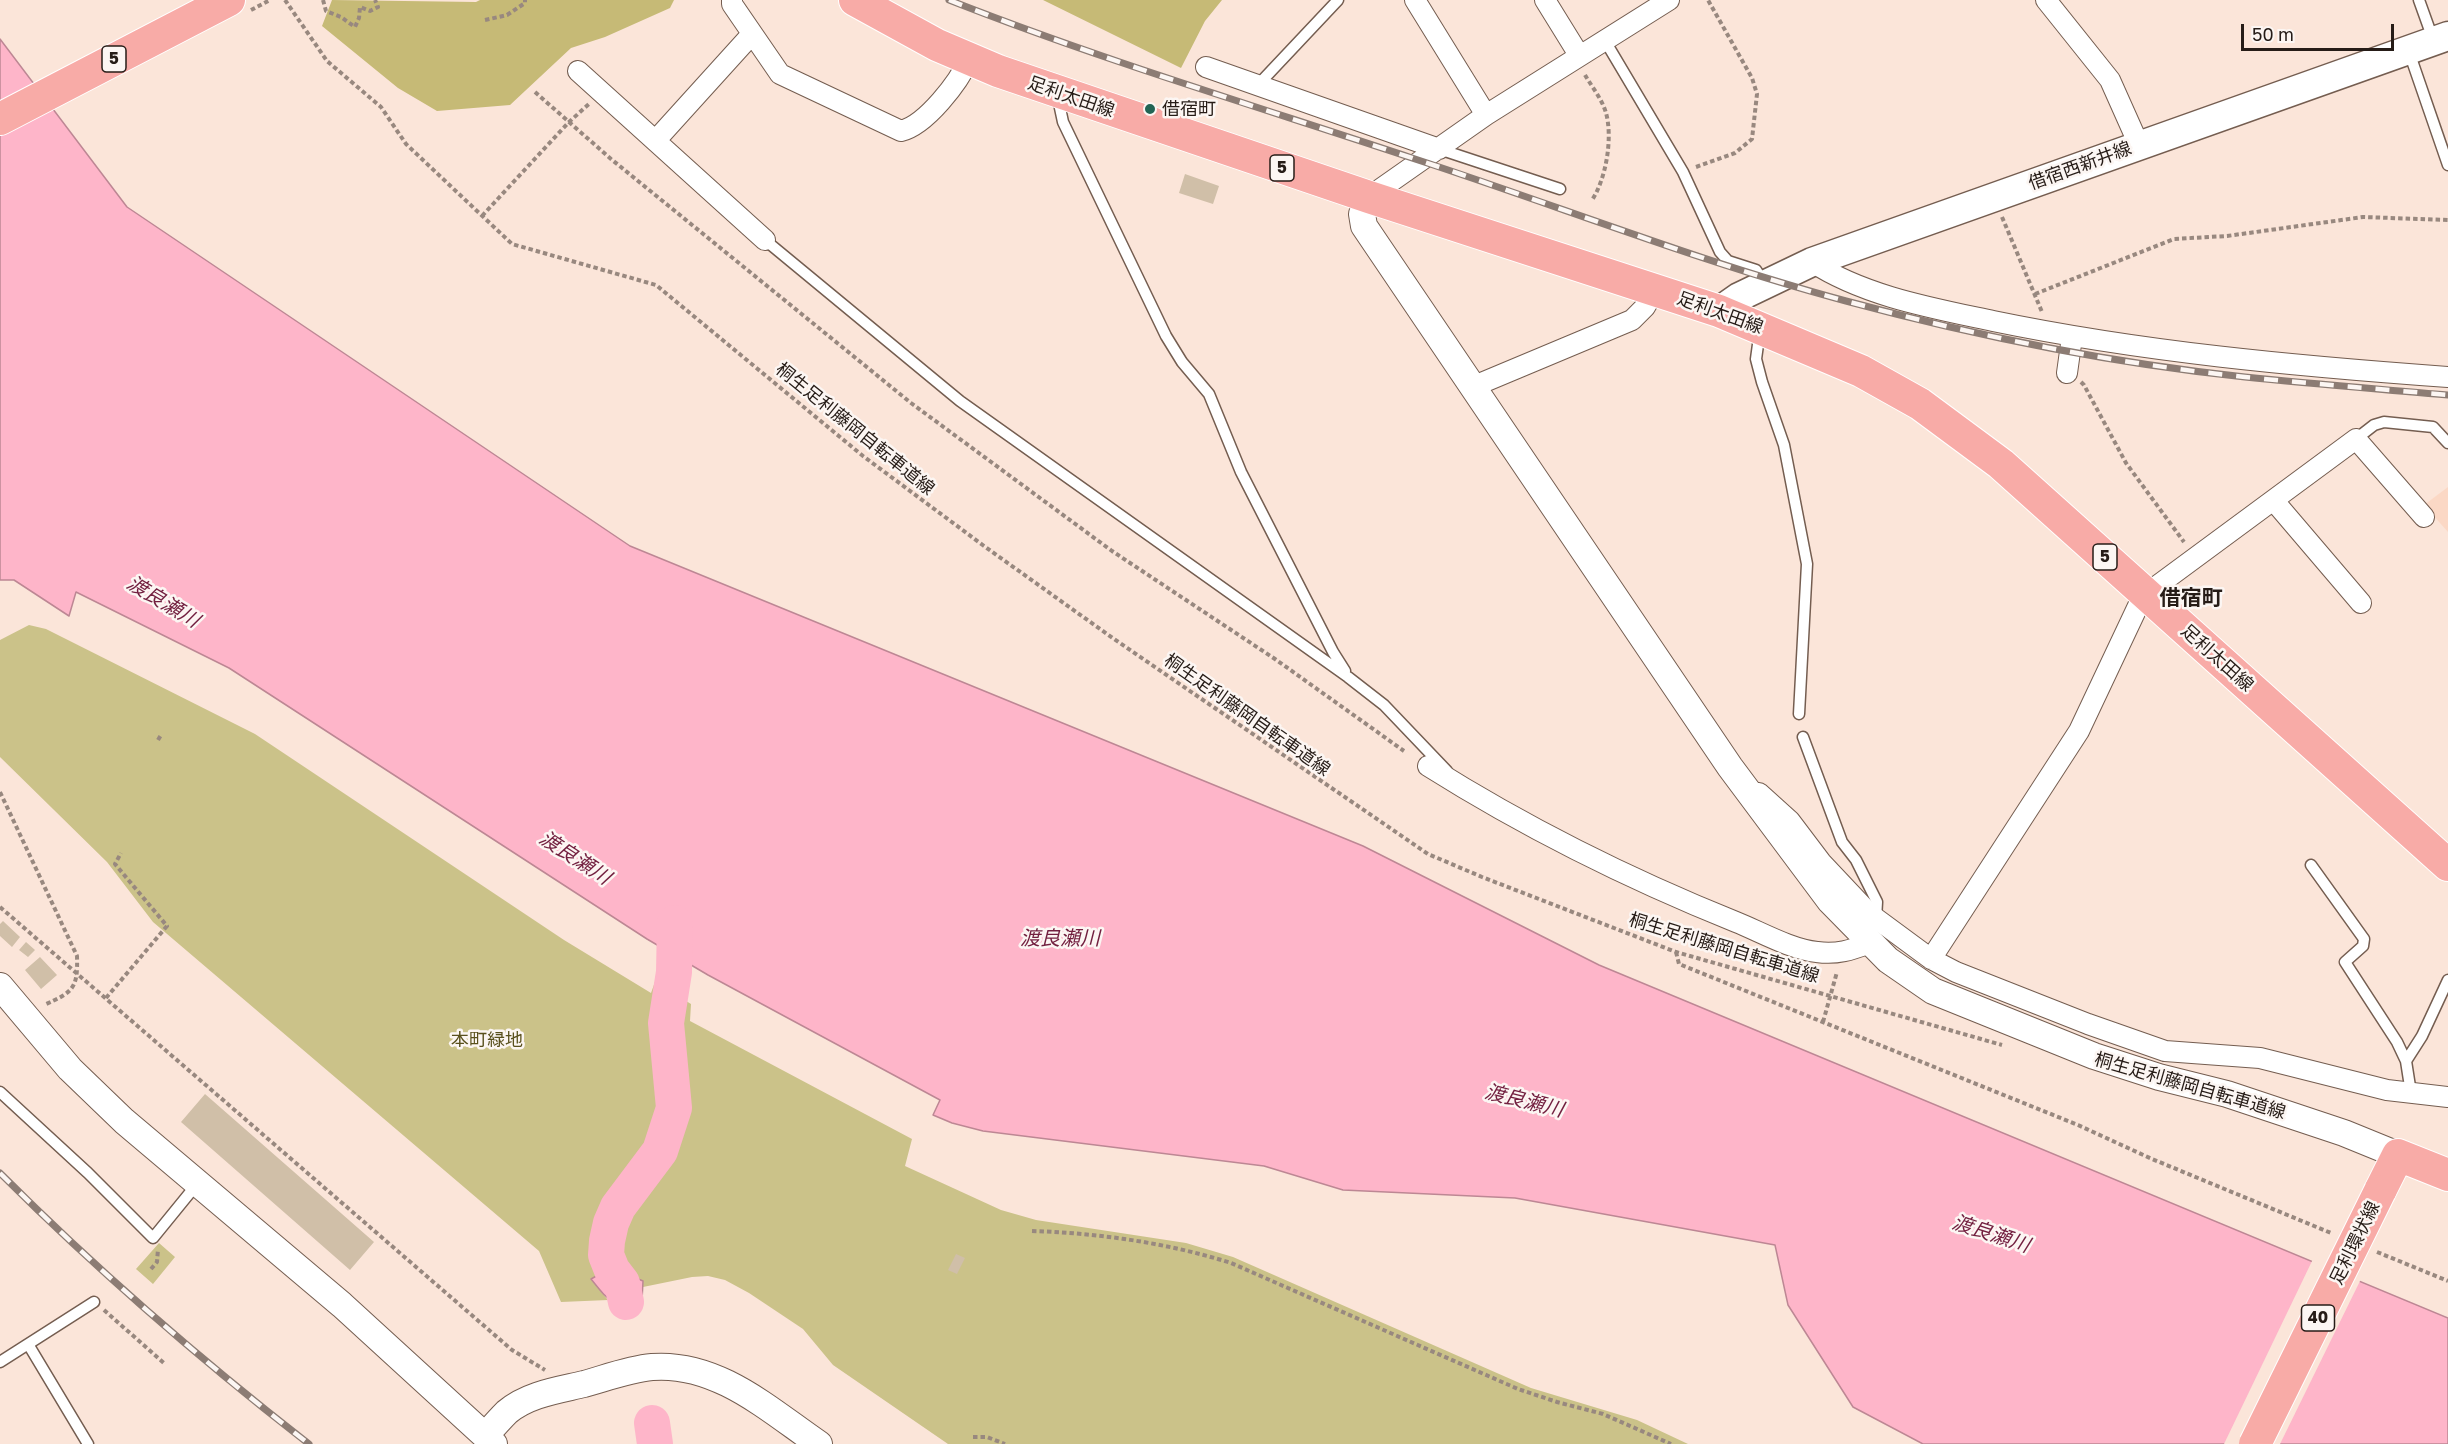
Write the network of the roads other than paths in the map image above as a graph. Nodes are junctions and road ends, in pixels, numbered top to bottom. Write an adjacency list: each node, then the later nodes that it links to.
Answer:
1 (229, 0): 20 (main road, 5)
2 (732, 0): 10 (street)
3 (855, 0): 14 (main road, 足利太田線 / 5)
4 (1338, 0): 17 (lane)
5 (1415, 0): 19 (street)
6 (1545, 0): 13 (street)
7 (1669, 0): 11 (street)
8 (2046, 0): 22 (street)
9 (2419, 0): 12 (lane)
10 (752, 34): 14 (street); 21 (street)
11 (1604, 39): 13 (street); 29 (lane)
12 (2430, 42): 22 (main road, 借宿西新井線); 24 (lane)
13 (1579, 55): 19 (street)
14 (969, 59): 18 (main road, 足利太田線 / 5)
15 (1206, 67): 17 (street)
16 (578, 71): 21 (street)
17 (1257, 86): 23 (street)
18 (1057, 92): 26 (main road, 足利太田線 / 5); 43 (lane)
19 (1486, 115): 23 (street)
20 (0, 119)
21 (656, 140): 27 (street)
22 (2139, 145): 28 (main road, 借宿西新井線)
23 (1439, 148): 25 (lane); 26 (street)
24 (2448, 165)
25 (1560, 189)
26 (1369, 197): 30 (main road, 足利太田線 / 5); 36 (street)
27 (765, 240): 43 (lane)
28 (1812, 262): 29 (main road, 借宿西新井線); 33 (street)
29 (1765, 284): 31 (main road, 借宿西新井線)
30 (1655, 290): 31 (main road, 足利太田線 / 5); 36 (street)
31 (1719, 311): 32 (main road, 足利太田線 / 5)
32 (1761, 327): 41 (main road, 足利太田線 / 5); 44 (lane)
33 (2072, 337): 34 (street); 35 (street)
34 (2067, 373)
35 (2448, 377)
36 (1472, 387): 47 (street)
37 (2356, 439): 38 (lane); 39 (street); 40 (street)
38 (2448, 443)
39 (2274, 501): 41 (street); 42 (street)
40 (2424, 517)
41 (2146, 594): 50 (main road, 足利太田線 / 5); 53 (street)
42 (2361, 603)
43 (1348, 677): 48 (lane)
44 (1799, 714)
45 (1803, 737): 51 (lane)
46 (1428, 766): 48 (street)
47 (1730, 767): 51 (street); 52 (street)
48 (1463, 789): 52 (street)
49 (2311, 865): 56 (lane)
50 (2448, 865)
51 (1876, 919): 53 (street)
52 (1870, 943): 60 (street)
53 (1931, 959): 58 (street)
54 (2448, 980): 56 (lane)
55 (0, 987): 62 (street)
56 (2406, 1061): 58 (lane)
57 (0, 1092): 62 (lane)
58 (2411, 1093): 59 (street)
59 (2447, 1095)
60 (2398, 1155): 61 (main road); 69 (main road, 足利環状線 / 40, bridge)
61 (2448, 1174)
62 (197, 1184): 66 (street)
63 (94, 1302): 64 (lane)
64 (28, 1344): 65 (lane); 67 (lane)
65 (0, 1362)
66 (490, 1440): 68 (street)
67 (88, 1444)
68 (819, 1444)
69 (2255, 1444)

